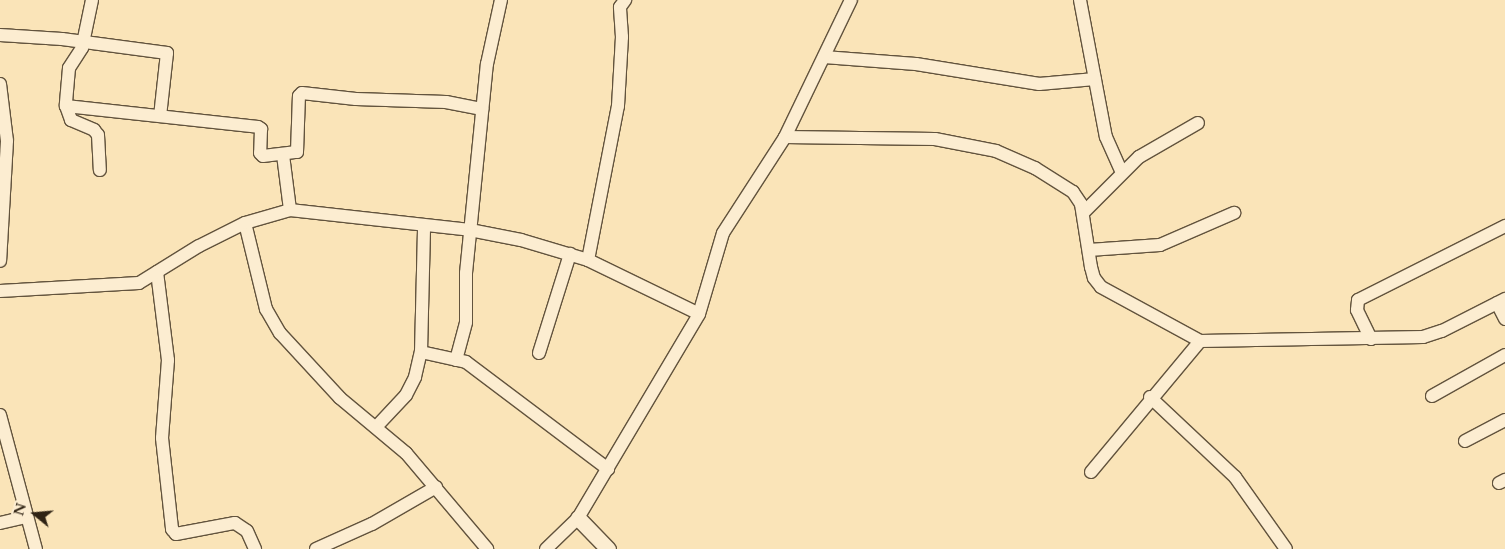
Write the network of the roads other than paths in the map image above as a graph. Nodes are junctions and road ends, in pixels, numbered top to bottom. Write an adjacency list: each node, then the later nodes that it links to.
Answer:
1 (92, 0): 7 (street)
2 (501, 0): 12 (street)
3 (625, 0): 28 (street)
4 (851, 0): 8 (street)
5 (1080, 0): 9 (street)
6 (0, 35): 7 (street)
7 (84, 43): 11 (street); 13 (street)
8 (824, 57): 9 (street); 15 (street)
9 (1095, 79): 18 (street)
10 (0, 84): 29 (street)
11 (66, 106): 13 (street); 17 (street)
12 (482, 109): 16 (street); 25 (street)
13 (160, 116): 16 (street)
14 (1198, 123): 18 (street)
15 (785, 137): 20 (street); 33 (street)
16 (283, 155): 19 (street)
17 (100, 170)
18 (1122, 173): 20 (street)
19 (290, 210): 22 (street); 23 (street)
20 (1084, 212): 26 (street)
21 (1234, 212): 26 (street)
22 (245, 223): 30 (street); 45 (street)
23 (424, 226): 25 (street); 37 (street)
24 (1505, 226): 35 (street)
25 (470, 230): 27 (street); 40 (street)
26 (1089, 250): 36 (street)
27 (570, 254): 28 (street); 38 (street)
28 (588, 260): 33 (street)
29 (0, 261)
30 (156, 272): 31 (street); 54 (street)
31 (0, 291)
32 (1501, 301): 34 (street); 35 (street)
33 (699, 314): 47 (street)
34 (1505, 319)
35 (1371, 339): 36 (street)
36 (1200, 341): 42 (street)
37 (421, 352): 40 (street); 45 (street)
38 (539, 353)
39 (1505, 355): 41 (street)
40 (456, 360): 47 (street)
41 (1432, 396)
42 (1150, 397): 48 (street); 59 (street)
43 (0, 415): 50 (street)
44 (1505, 420): 46 (street)
45 (377, 426): 49 (street)
46 (1464, 441)
47 (608, 469): 51 (street)
48 (1091, 472)
49 (436, 487): 55 (street); 56 (street)
50 (27, 517): 52 (street); 53 (street)
51 (578, 518): 57 (street); 58 (street)
52 (0, 523)
53 (36, 549)
54 (255, 549)
55 (316, 549)
56 (487, 549)
57 (546, 549)
58 (608, 549)
59 (1286, 549)

